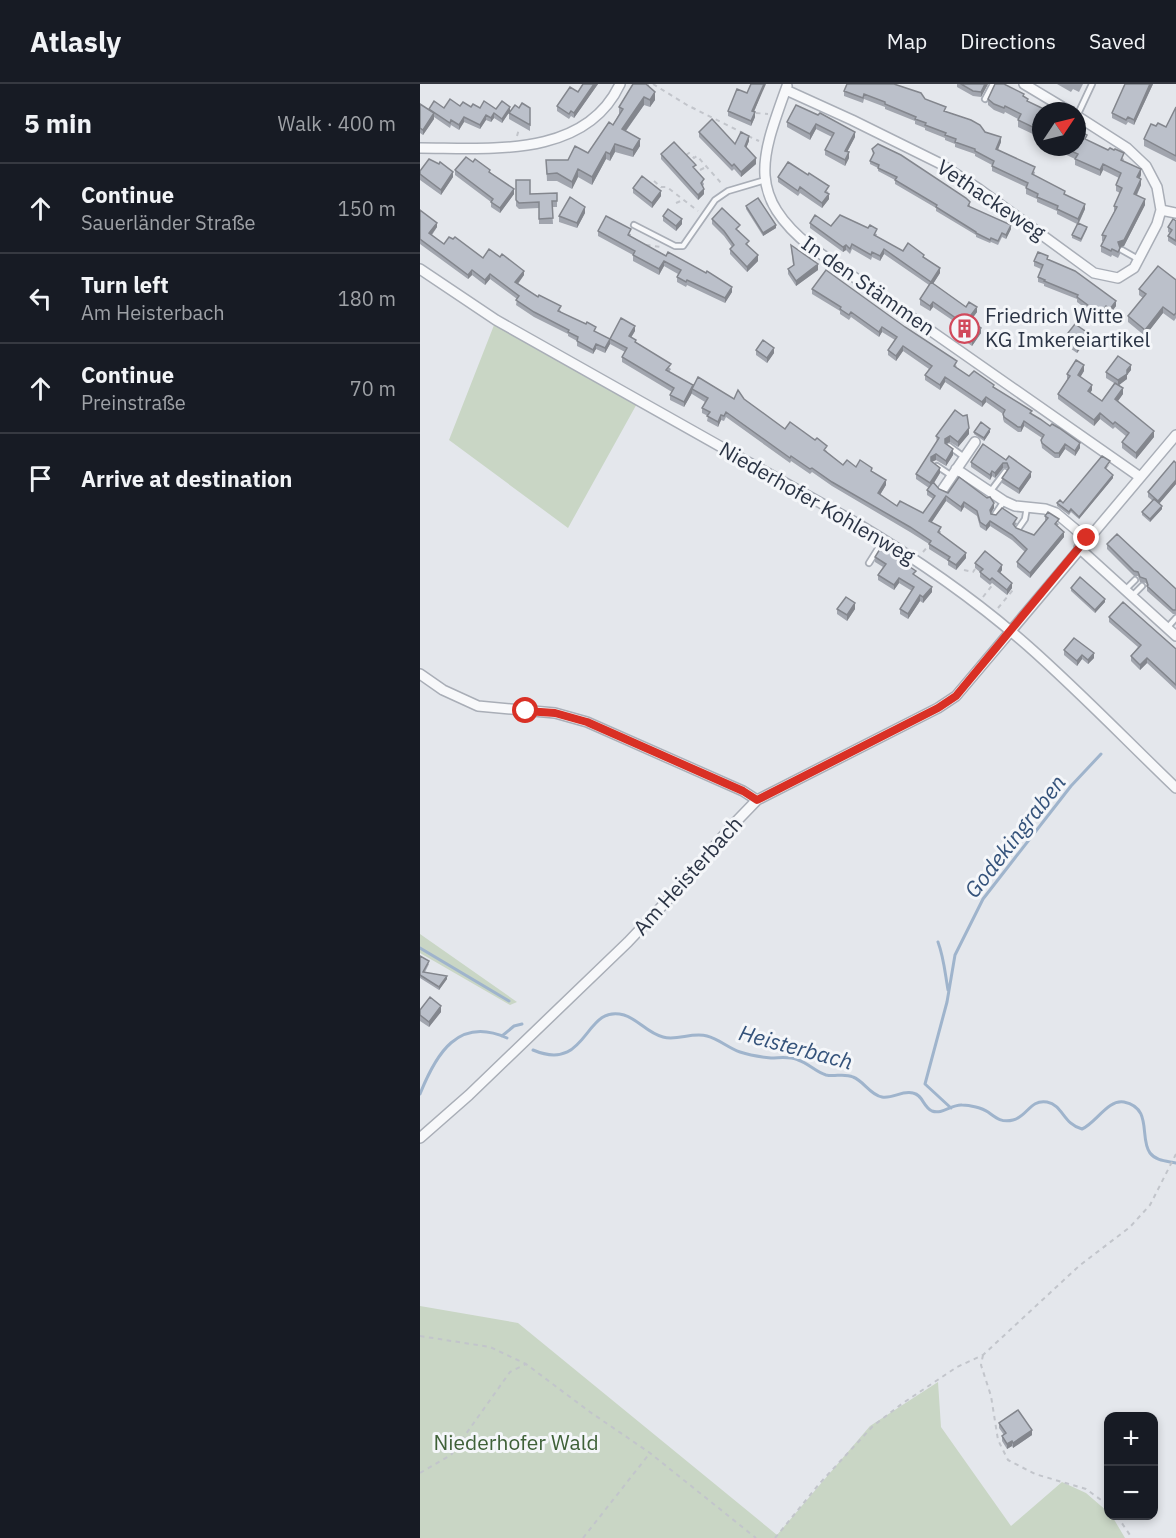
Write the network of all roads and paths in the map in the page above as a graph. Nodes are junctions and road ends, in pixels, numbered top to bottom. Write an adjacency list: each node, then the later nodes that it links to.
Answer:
1 (620, 84): 12 (street)
2 (653, 84): 11 (path)
3 (993, 84): 7 (lane)
4 (1024, 84): 8 (street)
5 (1092, 84): 9 (lane)
6 (787, 87): 11 (street, In den Stämmen); 28 (street, Vethackeweg)
7 (985, 99)
8 (1054, 102)
9 (1084, 102)
10 (1086, 122): 21 (street)
11 (767, 145): 16 (street, In den Stämmen)
12 (420, 148)
13 (686, 155): 14 (path)
14 (706, 167): 15 (path); 18 (path)
15 (700, 170)
16 (765, 180): 18 (lane); 37 (street, In den Stämmen)
17 (654, 181): 19 (path)
18 (728, 191): 23 (lane)
19 (683, 200): 20 (path); 23 (path)
20 (676, 203)
21 (1161, 210): 22 (street); 28 (street, Vethackeweg)
22 (1176, 213)
23 (703, 215): 26 (lane)
24 (634, 225): 26 (lane)
25 (640, 242): 26 (path)
26 (667, 242)
27 (1122, 250): 28 (lane)
28 (1138, 259)
29 (420, 269): 45 (street, Niederhofer Kohlenweg)
30 (1175, 439): 37 (street, Am Heisterbach)
31 (975, 442): 33 (street)
32 (949, 446): 33 (lane)
33 (964, 457): 35 (street)
34 (935, 464): 35 (lane)
35 (954, 472): 38 (street); 39 (street)
36 (1005, 472): 39 (lane)
37 (1140, 477): 44 (street, Am Heisterbach)
38 (943, 489)
39 (990, 492): 40 (street)
40 (1004, 501): 41 (street); 42 (lane)
41 (1028, 506): 43 (lane); 44 (street)
42 (994, 516)
43 (1018, 529)
44 (1087, 538): 47 (street, Am Heisterbach)
45 (884, 539): 49 (lane); 60 (street, Niederhofer Kohlenweg)
46 (928, 546): 48 (path)
47 (1079, 548): 56 (street); 60 (street, Am Heisterbach)
48 (923, 552)
49 (869, 563)
50 (975, 569): 51 (path)
51 (964, 570)
52 (1135, 579): 56 (lane)
53 (995, 582): 57 (path)
54 (1142, 586): 56 (lane)
55 (1012, 590): 58 (path)
56 (1129, 593): 61 (street)
57 (983, 597)
58 (998, 608)
59 (1176, 618): 61 (lane)
60 (1010, 631): 63 (street, Niederhofer Kohlenweg); 64 (street, Am Heisterbach)
61 (1173, 631)
62 (420, 674): 64 (street)
63 (1176, 788)
64 (757, 800): 65 (street, Am Heisterbach)
65 (420, 1138)
66 (1176, 1154): 68 (path)
67 (420, 1336): 69 (path)
68 (983, 1354): 72 (path); 76 (path)
69 (526, 1364): 70 (path); 71 (path)
70 (650, 1453): 74 (path); 75 (path)
71 (420, 1473)
72 (1104, 1501)
73 (1120, 1520): 77 (path)
74 (583, 1538)
75 (756, 1538)
76 (775, 1538)
77 (1132, 1538)

